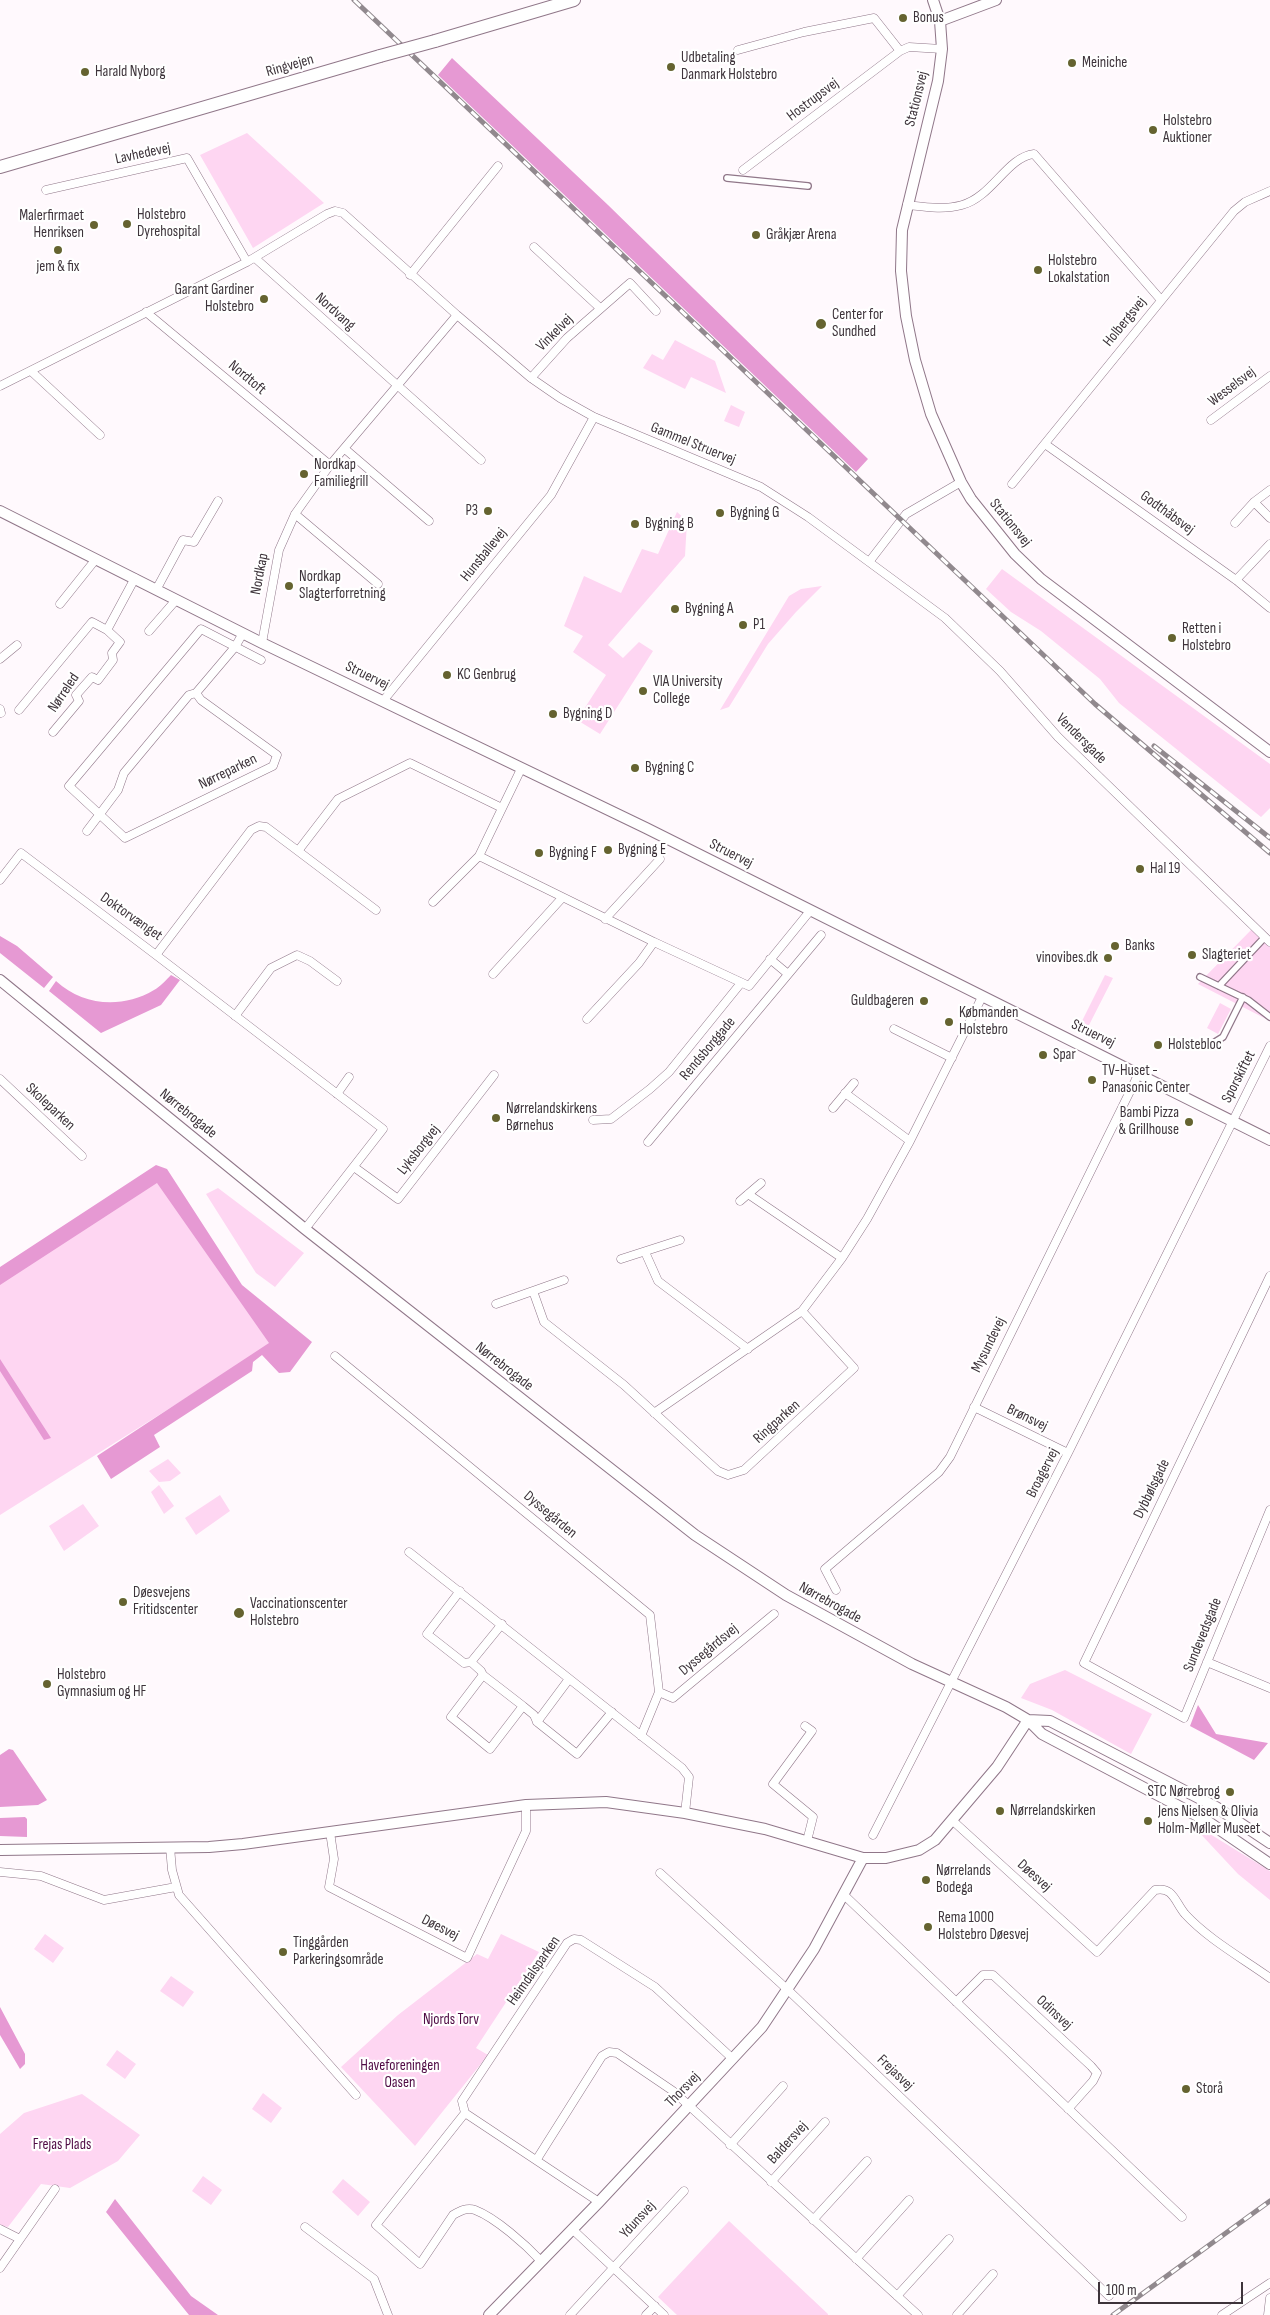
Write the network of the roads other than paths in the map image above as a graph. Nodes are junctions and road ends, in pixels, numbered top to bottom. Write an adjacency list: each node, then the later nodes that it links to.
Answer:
1 (574, 0): 9 (main road, Ringvejen, bridge)
2 (934, 0): 4 (street, Stationsvej)
3 (996, 0): 4 (street)
4 (940, 21): 5 (street, Stationsvej)
5 (942, 49): 7 (street, Hostrupsvej); 15 (street, Stationsvej)
6 (738, 50): 7 (street)
7 (900, 51): 10 (street, Hostrupsvej)
8 (498, 166): 19 (street)
9 (0, 168)
10 (743, 170)
11 (727, 178): 12 (street)
12 (808, 186)
13 (46, 190): 18 (street, Lavhedevej)
14 (1270, 191): 20 (street, Holbergsvej)
15 (907, 205): 20 (street); 37 (street, Stationsvej)
16 (534, 248): 21 (street)
17 (255, 258): 18 (street); 19 (street, Gammel Struervej); 29 (street, Nordvang)
18 (247, 262): 23 (street)
19 (410, 275): 24 (street, Gammel Struervej)
20 (1161, 300): 33 (street, Holbergsvej)
21 (600, 308): 22 (street, Vinkelvej); 27 (street, Vinkelvej)
22 (656, 310)
23 (146, 312): 25 (street); 36 (street, Nordtoft)
24 (457, 315): 27 (street, Gammel Struervej); 29 (street, Nordkap)
25 (31, 370): 28 (street); 32 (street)
26 (1270, 376): 31 (street, Wesselsvej)
27 (531, 378): 30 (street, Gammel Struervej)
28 (0, 386)
29 (398, 386): 34 (street, Nordkap); 35 (street)
30 (594, 418): 49 (street, Gammel Struervej); 66 (street, Hunsballevej)
31 (1211, 420)
32 (100, 435)
33 (1044, 444): 38 (street, Holbergsvej); 51 (street, Godthåbsvej)
34 (345, 449): 36 (street, Nordkap); 45 (street)
35 (481, 460)
36 (330, 466): 43 (street, Nordkap)
37 (961, 482): 49 (street); 69 (street, Stationsvej)
38 (1012, 484)
39 (1270, 490): 41 (street)
40 (218, 500): 53 (street)
41 (1254, 502): 44 (street); 46 (street)
42 (0, 511): 48 (street, Struervej)
43 (294, 514): 52 (street); 60 (street, Nordkap)
44 (1270, 518)
45 (429, 520)
46 (1235, 523)
47 (1270, 544): 51 (street)
48 (96, 559): 50 (street, Struervej); 55 (street)
49 (869, 562): 84 (street, Vendersgade)
50 (134, 578): 53 (street, Struervej); 57 (street)
51 (1236, 580): 56 (street, Godthåbsvej)
52 (378, 584)
53 (156, 590): 54 (street, Struervej)
54 (176, 600): 58 (street); 59 (street, Struervej)
55 (60, 604)
56 (1270, 608)
57 (107, 630): 67 (street, Nørreled); 68 (street, Nørreled)
58 (149, 631)
59 (242, 632): 60 (street, Struervej); 62 (street)
60 (262, 642): 66 (street, Struervej)
61 (17, 645): 63 (street)
62 (235, 647): 64 (street, Nørreparken); 65 (street); 72 (street, Nørreparken)
63 (0, 660)
64 (261, 660)
65 (196, 693): 72 (street); 72 (street, Nørreparken)
66 (383, 701): 70 (street, Struervej)
67 (19, 710)
68 (53, 732)
69 (1270, 752)
70 (521, 769): 71 (street); 81 (street, Struervej)
71 (502, 808): 74 (street); 75 (street)
72 (101, 813): 73 (street)
73 (87, 831)
74 (298, 851): 80 (street, Doktorvænget); 86 (street, Doktorvænget)
75 (479, 856): 78 (street); 79 (street)
76 (660, 859): 82 (street)
77 (0, 880): 86 (street, Doktorvænget)
78 (562, 898): 82 (street); 88 (street)
79 (433, 902)
80 (376, 910)
81 (810, 911): 87 (street, Rendsborggade); 95 (street, Struervej)
82 (606, 919): 85 (street)
83 (821, 935): 89 (street, Rendsborggade)
84 (1268, 939): 94 (street)
85 (654, 942): 93 (street); 99 (street)
86 (156, 955): 97 (street)
87 (770, 959): 89 (street); 93 (street, Rendsborggade)
88 (492, 974)
89 (788, 974): 116 (street, Rendsborggade)
90 (1200, 977): 94 (street)
91 (0, 980): 122 (street, Nørrebrogade)
92 (337, 981): 97 (street)
93 (741, 984): 112 (street, Rendsborggade)
94 (1220, 986): 96 (street)
95 (982, 997): 103 (street); 104 (street, Struervej)
96 (1243, 997): 98 (street); 101 (street)
97 (235, 1016): 110 (street)
98 (1270, 1017)
99 (587, 1019)
100 (894, 1029): 103 (street)
101 (1215, 1042)
102 (1270, 1046): 113 (street, Sporskiftet)
103 (952, 1058): 115 (street)
104 (1139, 1073): 113 (street, Struervej); 134 (street, Mysundevej)
105 (494, 1075): 118 (street, Lyksborgvej)
106 (349, 1077): 110 (street)
107 (0, 1079): 117 (street, Skoleparken)
108 (854, 1083): 109 (street)
109 (845, 1093): 111 (street); 115 (street)
110 (337, 1094): 118 (street)
111 (832, 1108)
112 (593, 1120)
113 (1232, 1120): 114 (street, Struervej); 136 (street, Broagervej)
114 (1270, 1140)
115 (910, 1141): 125 (street)
116 (648, 1142)
117 (82, 1156)
118 (354, 1166): 122 (street)
119 (761, 1183): 120 (street)
120 (748, 1194): 121 (street); 125 (street)
121 (740, 1201)
122 (305, 1229): 147 (street, Nørrebrogade)
123 (680, 1240): 124 (street)
124 (645, 1252): 126 (street); 132 (street)
125 (842, 1258): 131 (street)
126 (621, 1259)
127 (1270, 1276): 149 (street, Dybbølsgade)
128 (564, 1280): 129 (street)
129 (533, 1291): 130 (street); 135 (street, Ringparken)
130 (496, 1304)
131 (802, 1311): 132 (street); 135 (street, Ringparken)
132 (748, 1349): 135 (street)
133 (335, 1356): 150 (street, Dyssegården)
134 (974, 1407): 136 (street, Brønsvej); 140 (street, Mysundevej)
135 (654, 1413)
136 (1068, 1453): 147 (street, Broagervej)
137 (1270, 1510): 144 (street, Sundevedsgade)
138 (409, 1552): 139 (street)
139 (460, 1590): 142 (street); 143 (street)
140 (836, 1590)
141 (774, 1614): 150 (street, Dyssegårdsvej)
142 (502, 1624): 143 (street); 146 (street)
143 (471, 1662): 145 (street)
144 (1207, 1662): 148 (street); 149 (street, Sundevedsgade)
145 (483, 1675): 151 (street); 151 (street)
146 (569, 1679): 152 (street); 154 (street)
147 (951, 1682): 153 (street, Nørrebrogade); 161 (street, Broagervej)
148 (1270, 1688)
149 (1133, 1691)
150 (659, 1692): 156 (street, Dyssegården)
151 (523, 1706): 154 (street)
152 (612, 1712): 154 (street); 156 (street)
153 (1028, 1720): 159 (street); 163 (street, Nørrebrogade); 167 (street, Nørrebrogade)
154 (537, 1722)
155 (804, 1726): 162 (street)
156 (641, 1736): 158 (street)
157 (526, 1805): 158 (street); 160 (street); 160 (street, Døesvej)
158 (685, 1813): 162 (street)
159 (953, 1821): 166 (street); 172 (street, Døesvej)
160 (330, 1832): 164 (street)
161 (873, 1835)
162 (807, 1841): 166 (street)
163 (1270, 1844)
164 (170, 1848): 165 (street); 170 (street)
165 (0, 1850)
166 (863, 1858): 171 (street, Thorsvej)
167 (1270, 1864)
168 (0, 1872): 170 (street)
169 (660, 1873): 173 (street, Frejasvej)
170 (176, 1887): 177 (street)
171 (843, 1894): 173 (street, Thorsvej); 174 (street)
172 (1270, 1978)
173 (788, 1990): 175 (street, Thorsvej); 204 (street, Frejasvej)
174 (956, 2002): 179 (street); 179 (street, Odinsvej)
175 (734, 2059): 178 (street, Thorsvej); 180 (street, Heimdalsparken)
176 (784, 2086): 182 (street)
177 (356, 2095)
178 (688, 2106): 182 (street, Baldersvej); 183 (street); 189 (street, Thorsvej)
179 (1068, 2109): 190 (street)
180 (465, 2113): 183 (street); 198 (street, Heimdalsparken)
181 (825, 2122): 185 (street, Baldersvej)
182 (730, 2145): 185 (street, Baldersvej)
183 (537, 2159): 189 (street)
184 (867, 2161): 191 (street)
185 (771, 2182): 191 (street, Baldersvej)
186 (55, 2189): 196 (street)
187 (684, 2191): 200 (street, Ydunsvej)
188 (909, 2200): 197 (street)
189 (598, 2202): 194 (street, Thorsvej)
190 (1182, 2217)
191 (813, 2220): 197 (street, Baldersvej)
192 (305, 2227): 207 (street)
193 (0, 2229): 196 (street)
194 (572, 2229): 198 (street, Thorsvej); 200 (street)
195 (949, 2238): 203 (street)
196 (20, 2239): 199 (street)
197 (856, 2259): 203 (street, Baldersvej)
198 (541, 2261): 208 (street, Thorsvej)
199 (0, 2268)
200 (613, 2268): 206 (street); 209 (street, Ydunsvej)
201 (993, 2274): 213 (street)
202 (1270, 2283): 214 (street)
203 (897, 2296): 212 (street, Baldersvej)
204 (1109, 2296)
205 (1270, 2298): 215 (street)
206 (655, 2306): 210 (street); 211 (street)
207 (388, 2315)
208 (489, 2315)
209 (570, 2315)
210 (646, 2315)
211 (664, 2315)
212 (918, 2315)
213 (956, 2315)
214 (1222, 2315)
215 (1268, 2315)

